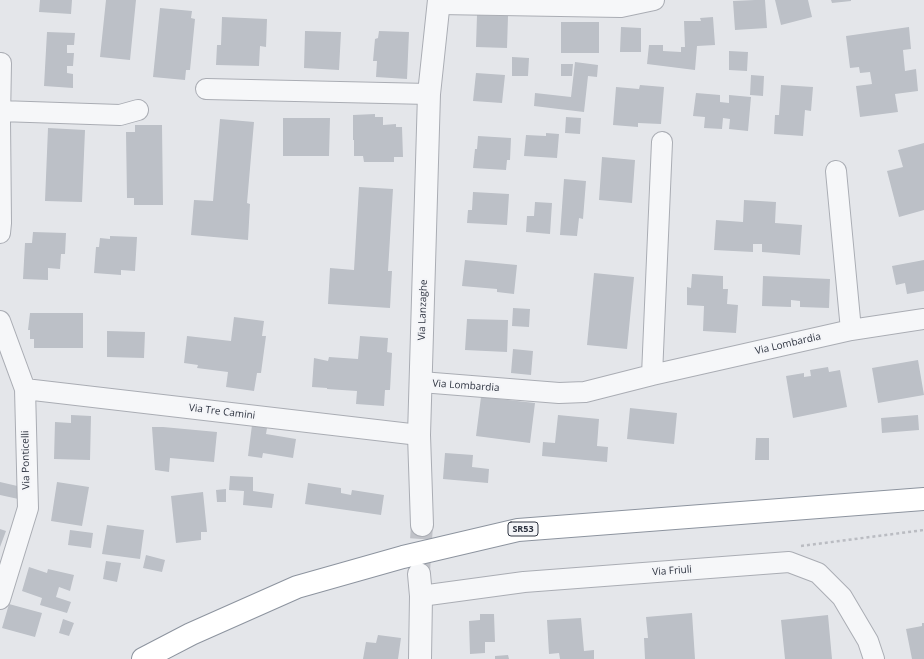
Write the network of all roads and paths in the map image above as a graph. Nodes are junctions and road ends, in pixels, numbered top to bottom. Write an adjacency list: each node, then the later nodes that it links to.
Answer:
1 (654, 0): 2 (street)
2 (439, 2): 5 (street, Via Lanzaghe)
3 (1, 63): 7 (street)
4 (206, 89): 5 (street)
5 (429, 94): 16 (street, Via Lanzaghe)
6 (138, 110): 7 (street)
7 (0, 111): 9 (street)
8 (662, 142): 15 (street)
9 (0, 166): 11 (street)
10 (836, 171): 14 (street)
11 (0, 233)
12 (924, 319): 14 (street, Via Lombardia)
13 (0, 321): 17 (street, Via Ponticelli)
14 (851, 330): 15 (street, Via Lombardia)
15 (652, 375): 16 (street, Via Lombardia)
16 (421, 382): 18 (street, Via Lanzaghe)
17 (25, 389): 18 (street, Via Tre Camini); 25 (street, Via Ponticelli)
18 (419, 435): 20 (street, Via Lanzaghe)
19 (924, 499): 26 (highway, SR53)
20 (422, 525)
21 (924, 530): 22 (path)
22 (789, 562): 24 (street, Via Friuli); 28 (street, Via Friuli)
23 (419, 574): 24 (street)
24 (421, 596): 27 (street)
25 (0, 598)
26 (144, 659)
27 (420, 659)
28 (874, 659)

